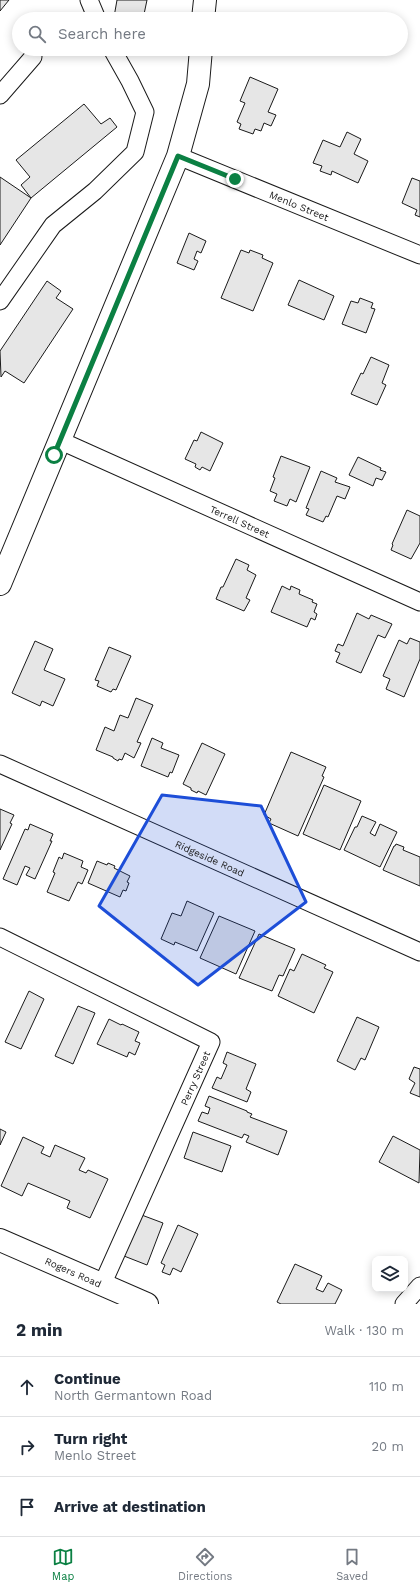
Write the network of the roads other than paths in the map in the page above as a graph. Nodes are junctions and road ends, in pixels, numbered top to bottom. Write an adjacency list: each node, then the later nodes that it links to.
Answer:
1 (89, 0): 3 (street)
2 (204, 0): 4 (main road)
3 (94, 12)
4 (203, 12)
5 (116, 56): 11 (street)
6 (200, 56): 9 (main road)
7 (33, 57): 8 (street)
8 (0, 95)
9 (178, 156): 10 (street, Menlo Street); 12 (main road)
10 (420, 255)
11 (0, 301)
12 (60, 441): 13 (main road); 14 (street, Terrell Street)
13 (0, 584)
14 (420, 602)
15 (0, 764): 17 (street, Ridgeside Road)
16 (0, 937): 19 (street, Perry Street)
17 (420, 952)
18 (0, 1240): 19 (main road, Rogers Road)
19 (102, 1285): 21 (main road, Rogers Road)
20 (420, 1286): 22 (street)
21 (146, 1304)
22 (404, 1304)

